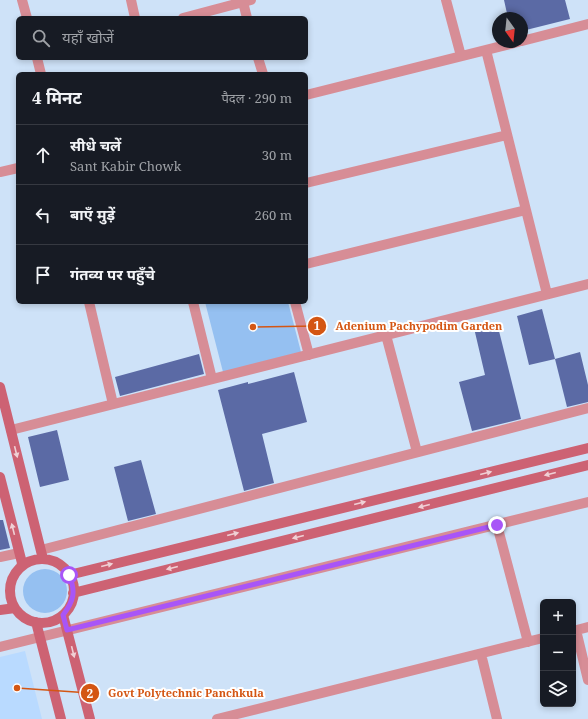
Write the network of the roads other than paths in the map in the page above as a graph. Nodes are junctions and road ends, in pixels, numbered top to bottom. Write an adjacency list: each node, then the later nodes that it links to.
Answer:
1 (22, 0): 6 (street)
2 (131, 0): 7 (street)
3 (446, 0): 14 (street)
4 (247, 1): 5 (street); 9 (street)
5 (217, 4): 8 (street)
6 (26, 16)
7 (135, 16)
8 (189, 16)
9 (247, 16)
10 (588, 24): 11 (street)
11 (528, 39)
12 (494, 48): 13 (street)
13 (486, 50): 14 (street); 20 (street)
14 (461, 56): 19 (street)
15 (38, 60): 17 (street)
16 (259, 60): 18 (street)
17 (40, 72)
18 (262, 72)
19 (308, 94)
20 (507, 135): 23 (street); 24 (street)
21 (16, 168): 22 (street)
22 (0, 172)
23 (308, 183)
24 (526, 210): 25 (street); 27 (street)
25 (308, 264)
26 (588, 284): 27 (street)
27 (547, 294): 31 (street)
28 (89, 304): 35 (street)
29 (193, 304): 33 (street)
30 (296, 304): 32 (street)
31 (386, 335): 32 (street); 39 (street)
32 (309, 355): 33 (street)
33 (212, 379): 35 (street)
34 (0, 387): 37 (street)
35 (113, 404): 37 (street)
36 (588, 408): 39 (street)
37 (11, 430): 45 (street, one-way to 45)
38 (588, 448): 48 (street, one-way to 38)
39 (417, 452): 45 (street)
40 (588, 465): 50 (street, one-way to 50)
41 (0, 477): 44 (street, one-way to 41)
42 (588, 502): 43 (street)
43 (497, 525): 56 (street); 61 (street)
44 (19, 553): 46 (street); 47 (street)
45 (42, 554): 47 (street); 48 (street)
46 (0, 557)
47 (21, 567): 49 (street)
48 (69, 575): 50 (street)
49 (5, 589): 51 (street)
50 (73, 593): 53 (street)
51 (15, 608): 52 (street); 54 (street)
52 (0, 610)
53 (63, 615): 54 (street); 56 (street)
54 (36, 622): 59 (street)
55 (588, 627): 57 (street)
56 (67, 630): 59 (street); 67 (street, one-way to 67)
57 (576, 630)
58 (575, 635): 64 (street)
59 (40, 637): 62 (street); 66 (street)
60 (540, 639): 61 (street)
61 (528, 642): 63 (street)
62 (0, 647)
63 (481, 654): 65 (street); 68 (street)
64 (588, 680)
65 (222, 718)
66 (61, 719)
67 (90, 719)
68 (497, 719)

